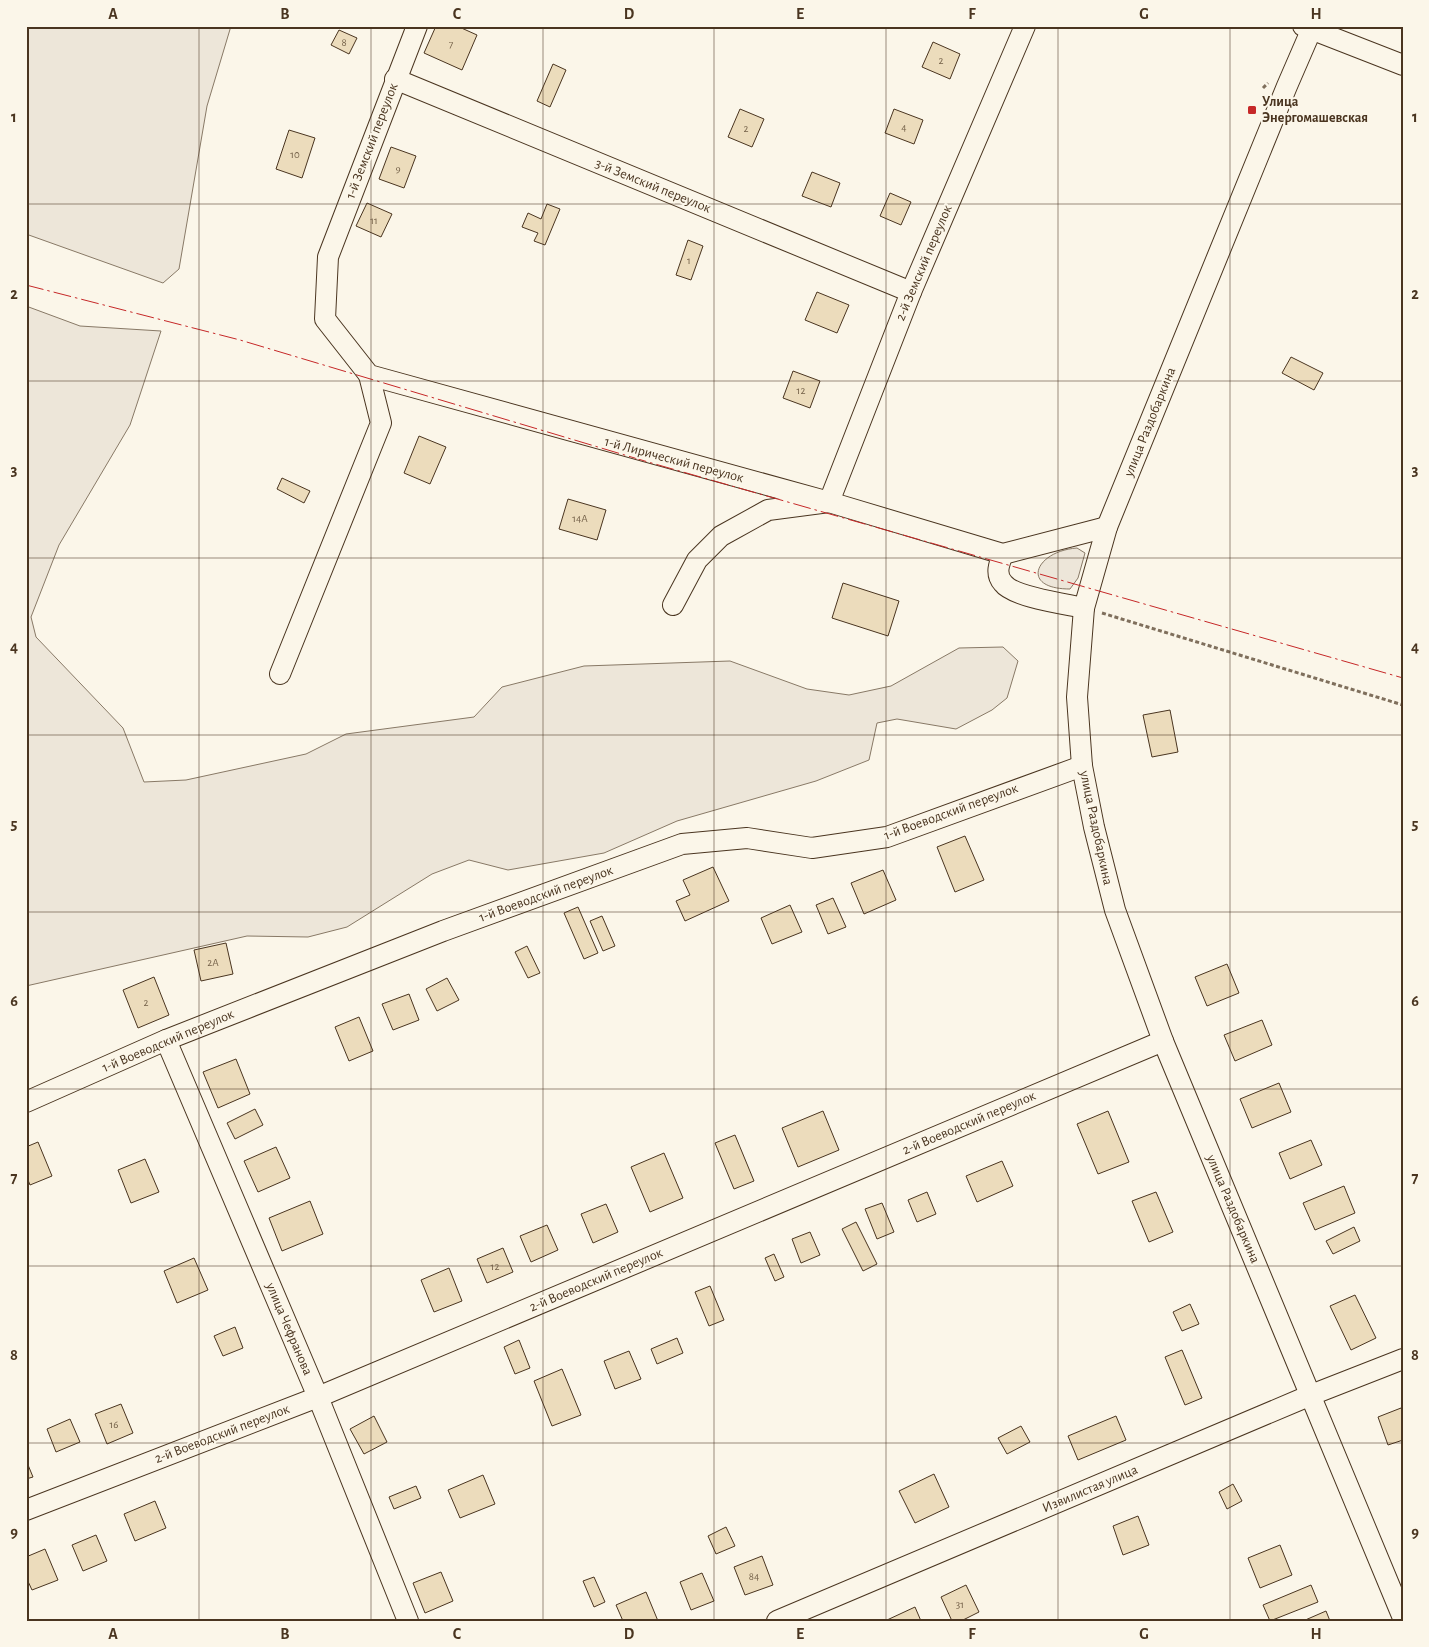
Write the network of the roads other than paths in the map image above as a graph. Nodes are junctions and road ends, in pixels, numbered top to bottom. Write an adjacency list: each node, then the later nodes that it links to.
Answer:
1 (417, 26): 5 (street, 1-й Земский переулок)
2 (1025, 26): 6 (street, 2-й Земский переулок)
3 (1310, 27): 4 (street); 9 (street, улица Раздобаркина)
4 (1403, 65)
5 (395, 79): 6 (street, 3-й Земский переулок); 7 (street, 1-й Земский переулок)
6 (911, 292): 8 (street, 2-й Земский переулок)
7 (369, 375): 8 (street, 1-й Лирический переулок); 13 (street)
8 (829, 502): 10 (street, 1-й Лирический переулок); 11 (street)
9 (1106, 527): 10 (street); 12 (street, улица Раздобаркина)
10 (1003, 554): 12 (street)
11 (673, 605)
12 (1084, 608): 14 (street, улица Раздобаркина)
13 (280, 674)
14 (1082, 766): 15 (street, 1-й Воеводский переулок); 16 (street, улица Раздобаркина)
15 (166, 1040): 17 (street, 1-й Воеводский переулок); 20 (street, улица Чефранова)
16 (1163, 1041): 19 (street, улица Раздобаркина); 20 (street, 2-й Воеводский переулок)
17 (26, 1102)
18 (1403, 1359): 19 (street, Извилистая улица)
19 (1311, 1395): 22 (street, улица Раздобаркина); 24 (street, Извилистая улица)
20 (318, 1397): 21 (street, 2-й Воеводский переулок); 23 (street, улица Чефранова)
21 (26, 1510)
22 (1403, 1618)
23 (408, 1621)
24 (777, 1621)

